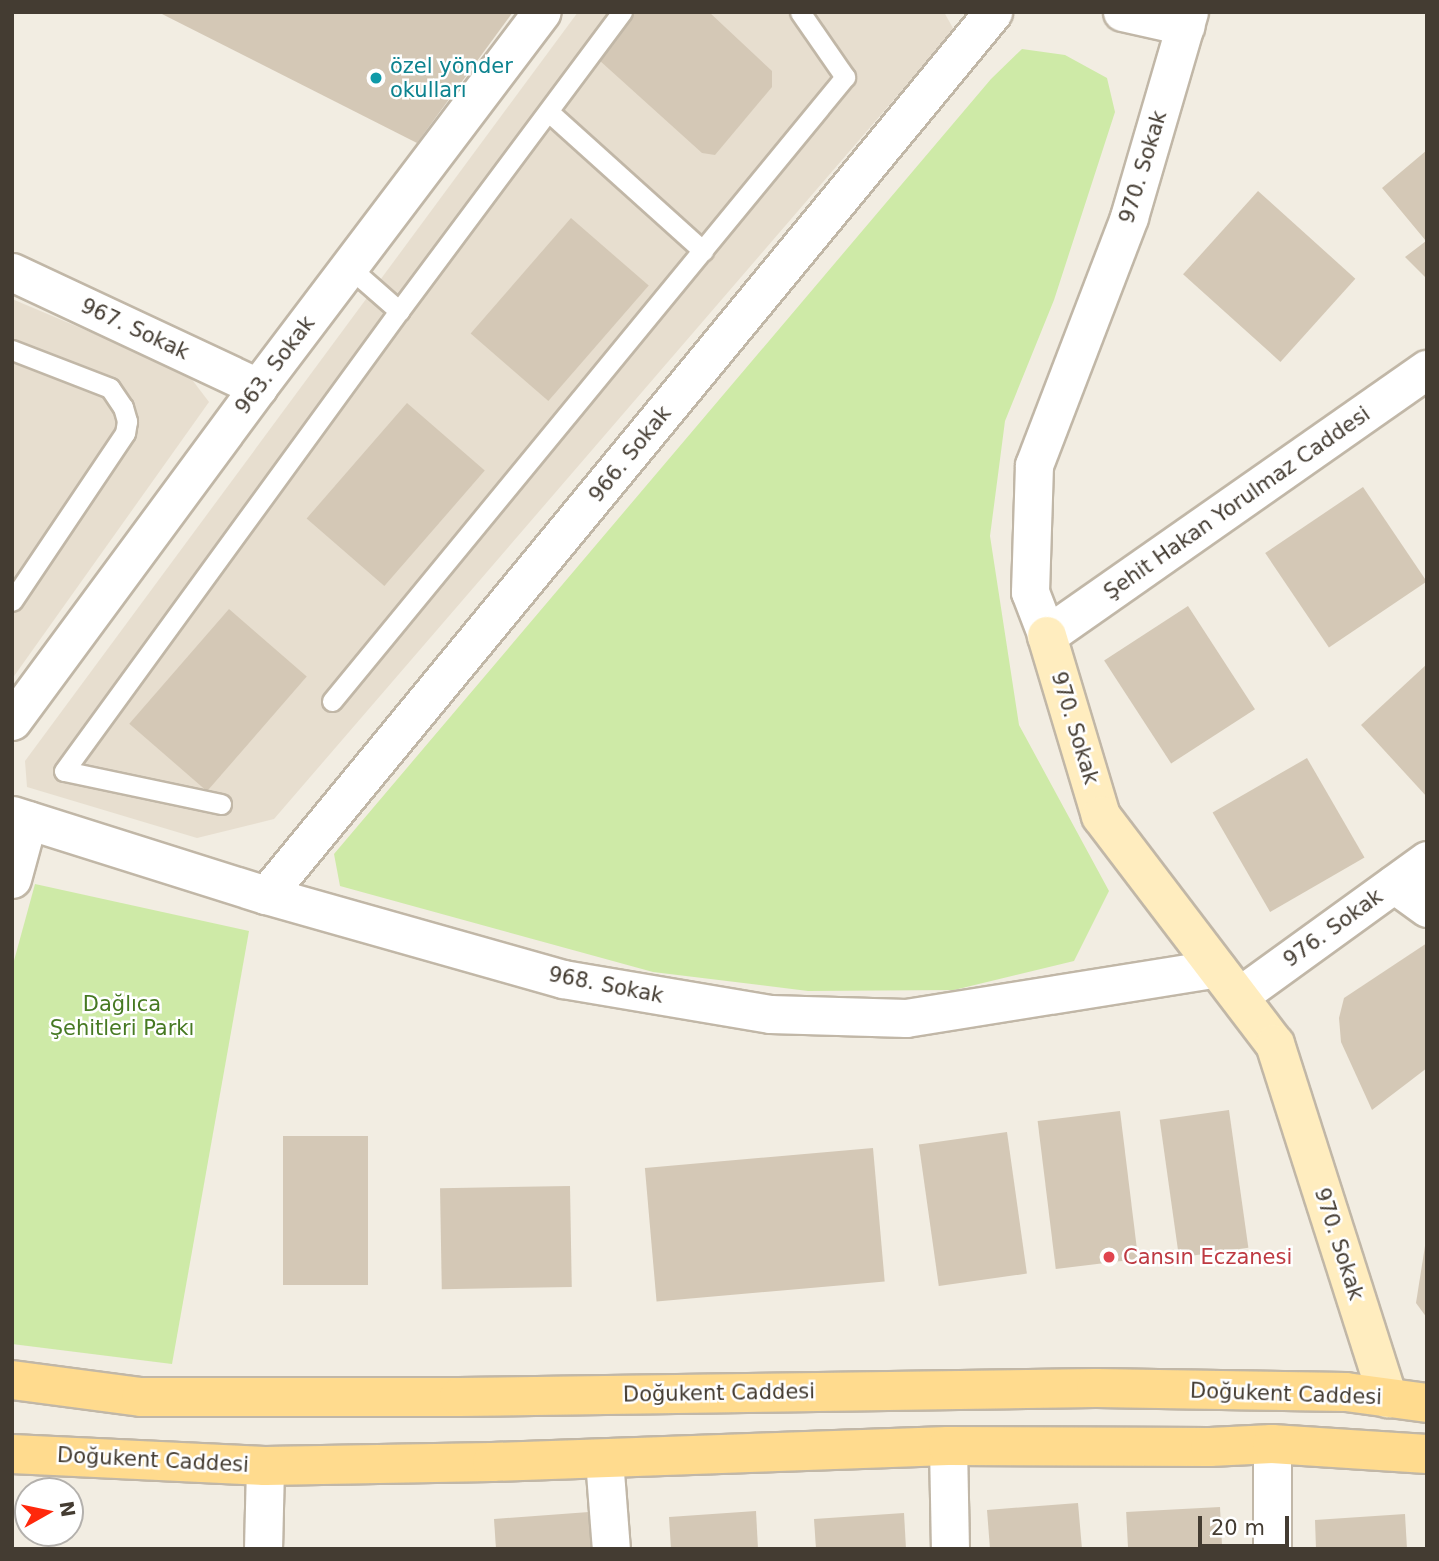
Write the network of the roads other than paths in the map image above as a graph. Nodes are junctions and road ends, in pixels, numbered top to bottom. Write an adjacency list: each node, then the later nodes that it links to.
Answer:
1 (542, 12): 9 (street, 963. Sokak)
2 (622, 12): 7 (lane)
3 (800, 12): 8 (lane)
4 (993, 12): 24 (street, 966. Sokak)
5 (1122, 12): 6 (street)
6 (1187, 19): 16 (street, 970. Sokak)
7 (550, 113): 8 (lane); 11 (lane)
8 (703, 251): 17 (lane)
9 (349, 267): 11 (lane); 14 (street, 963. Sokak)
10 (12, 272): 14 (street, 967. Sokak)
11 (399, 311): 19 (lane)
12 (12, 350): 15 (lane)
13 (1427, 370): 16 (street, Şehit Hakan Yorulmaz Caddesi)
14 (258, 387): 18 (street, 963. Sokak)
15 (12, 601)
16 (1047, 636): 26 (main road, 970. Sokak)
17 (332, 701)
18 (12, 721)
19 (221, 804)
20 (20, 817): 22 (street); 24 (street, 968. Sokak)
21 (1427, 860): 23 (street, 976. Sokak)
22 (12, 879)
23 (1394, 884): 25 (street); 26 (street, 976. Sokak)
24 (266, 895): 26 (street, 968. Sokak)
25 (1427, 908)
26 (1228, 982): 28 (main road, 970. Sokak)
27 (12, 1380): 28 (main road, Doğukent Caddesi)
28 (1388, 1398): 29 (main road, Doğukent Caddesi)
29 (1427, 1402)
30 (1272, 1444): 31 (main road, Doğukent Caddesi); 33 (main road, Doğukent Caddesi); 39 (street)
31 (948, 1446): 34 (main road, Doğukent Caddesi); 38 (street)
32 (12, 1454): 35 (main road, Doğukent Caddesi)
33 (1427, 1454)
34 (604, 1459): 35 (main road, Doğukent Caddesi); 37 (street)
35 (265, 1466): 36 (street)
36 (263, 1549)
37 (611, 1549)
38 (950, 1549)
39 (1272, 1549)

